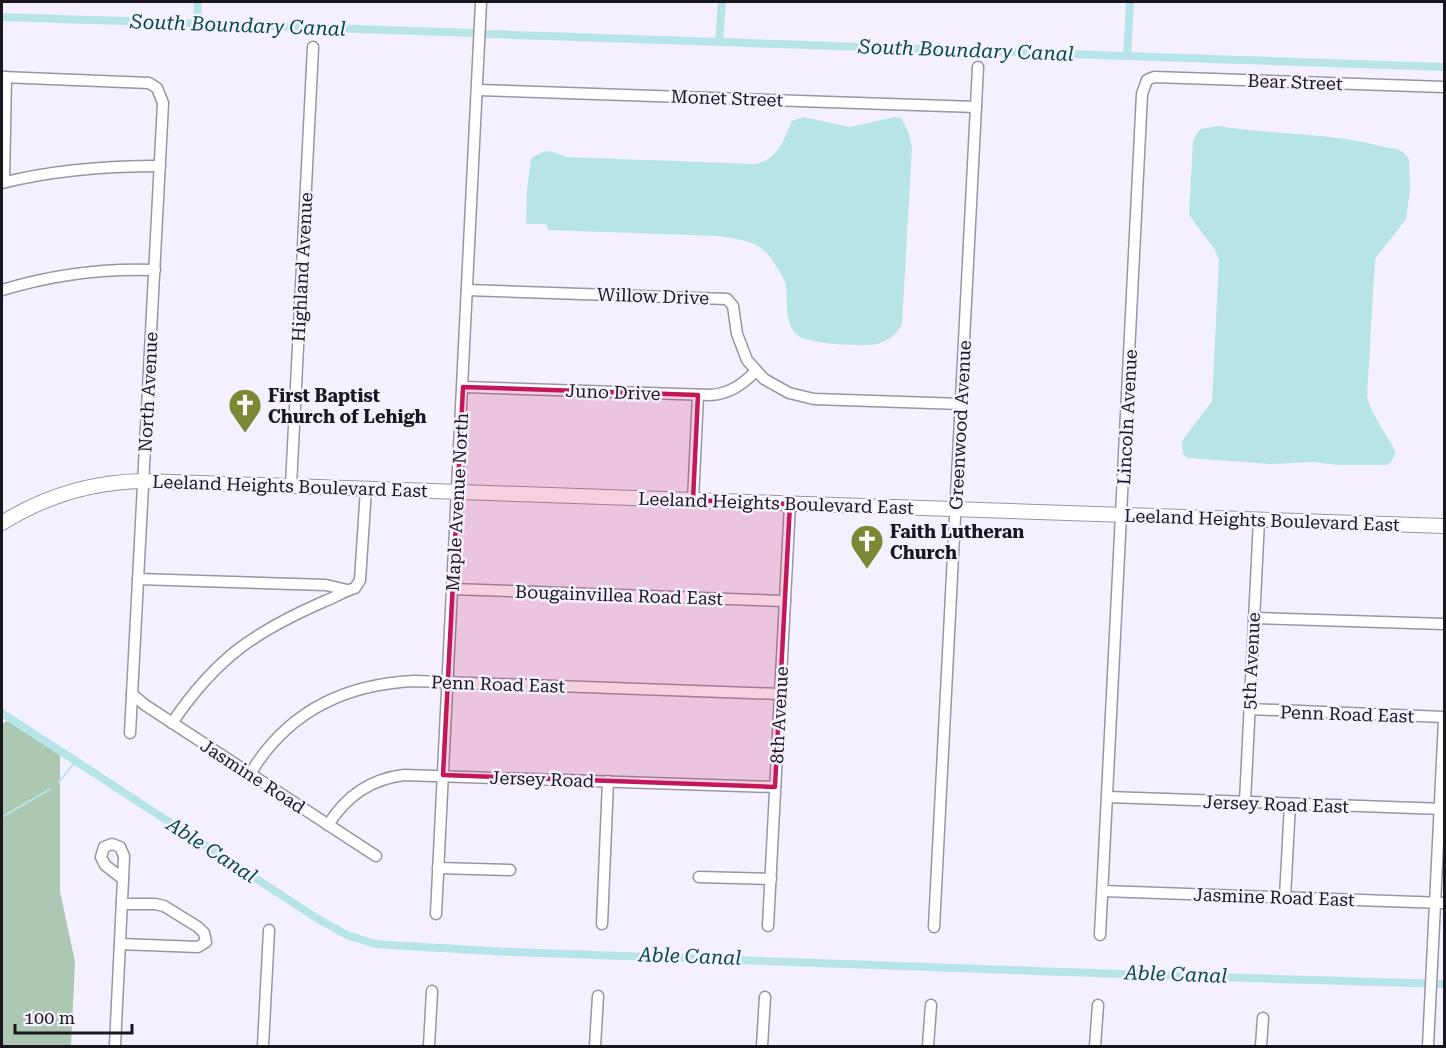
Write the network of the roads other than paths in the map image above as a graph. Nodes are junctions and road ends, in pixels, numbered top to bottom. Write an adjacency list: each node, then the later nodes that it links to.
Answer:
1 (482, 2): 7 (street, Maple Avenue North)
2 (313, 47): 19 (street, Highland Avenue)
3 (978, 67): 8 (street, Greenwood Avenue)
4 (4, 77): 9 (street, North Avenue); 10 (street)
5 (1147, 80): 6 (street, Bear Street); 25 (street, Lincoln Avenue)
6 (1444, 87)
7 (478, 90): 8 (street, Monet Street); 13 (street, Maple Avenue North)
8 (976, 107): 17 (street, Greenwood Avenue)
9 (160, 166): 10 (street); 11 (street, North Avenue)
10 (3, 182)
11 (155, 270): 12 (street); 18 (street, North Avenue)
12 (2, 290)
13 (467, 290): 14 (street, Willow Drive); 15 (street, Maple Avenue North)
14 (756, 372): 16 (street, Juno Drive); 17 (street, Willow Drive)
15 (463, 387): 16 (street, Juno Drive); 21 (street, Maple Avenue North)
16 (698, 395): 22 (street)
17 (961, 404): 24 (street, Greenwood Avenue)
18 (143, 481): 19 (main road, Leeland Heights Boulevard East); 27 (main road, Leeland Heights Boulevard East); 29 (street, North Avenue)
19 (291, 486): 20 (main road, Leeland Heights Boulevard East)
20 (366, 489): 21 (main road, Leeland Heights Boulevard East); 31 (street)
21 (458, 492): 22 (main road, Leeland Heights Boulevard East); 30 (street, Maple Avenue North)
22 (693, 500): 23 (main road, Leeland Heights Boulevard East)
23 (790, 504): 24 (main road, Leeland Heights Boulevard East); 32 (street, 8th Avenue)
24 (956, 509): 25 (main road, Leeland Heights Boulevard East); 64 (street, Greenwood Avenue)
25 (1122, 515): 26 (main road, Leeland Heights Boulevard East); 46 (street, Lincoln Avenue)
26 (1259, 520): 28 (main road, Leeland Heights Boulevard East); 33 (street, 5th Avenue)
27 (2, 523)
28 (1444, 526)
29 (138, 579): 31 (street); 36 (street, North Avenue)
30 (452, 589): 32 (street, Bougainvillea Road East); 35 (street, Maple Avenue North)
31 (347, 590): 40 (street)
32 (785, 601): 37 (street, 8th Avenue)
33 (1254, 618): 34 (street); 38 (street, 5th Avenue)
34 (1444, 624)
35 (447, 683): 37 (street, Penn Road East); 42 (street, Penn Road East); 43 (street, Maple Avenue North)
36 (132, 694): 40 (street, Jasmine Road); 41 (street, North Avenue)
37 (780, 694): 45 (street, 8th Avenue)
38 (1249, 709): 39 (street, Penn Road East); 47 (street, 5th Avenue)
39 (1444, 719): 49 (street)
40 (172, 723): 42 (street, Jasmine Road)
41 (130, 732)
42 (250, 774): 50 (street, Jasmine Road)
43 (443, 776): 44 (street, Jersey Road); 50 (street, Jersey Road); 52 (street, Maple Avenue North)
44 (608, 781): 45 (street, Jersey Road); 62 (street)
45 (775, 787): 56 (street, 8th Avenue)
46 (1108, 797): 47 (street, Jersey Road East); 57 (street, Lincoln Avenue)
47 (1245, 802): 48 (street, Jersey Road East)
48 (1290, 804): 49 (street, Jersey Road East); 58 (street)
49 (1442, 809): 59 (street)
50 (327, 825): 51 (street, Jasmine Road)
51 (376, 856)
52 (438, 868): 53 (street); 61 (street, Maple Avenue North)
53 (510, 870)
54 (699, 877): 56 (street)
55 (123, 879): 60 (street)
56 (771, 879): 63 (street, 8th Avenue)
57 (1102, 891): 58 (street, Jasmine Road East); 66 (street, Lincoln Avenue)
58 (1285, 897): 59 (street, Jasmine Road East)
59 (1440, 902): 82 (street)
60 (122, 903): 67 (street); 67 (street)
61 (436, 914)
62 (602, 924)
63 (768, 926)
64 (934, 927)
65 (269, 930): 75 (street)
66 (1100, 935)
67 (120, 944): 74 (street)
68 (432, 991): 76 (street)
69 (598, 996): 77 (street)
70 (765, 997): 78 (street)
71 (931, 1005): 79 (street)
72 (1098, 1005): 80 (street)
73 (1263, 1018): 81 (street)
74 (115, 1047)
75 (263, 1047)
76 (429, 1047)
77 (596, 1047)
78 (762, 1047)
79 (928, 1047)
80 (1095, 1047)
81 (1261, 1047)
82 (1428, 1047)

